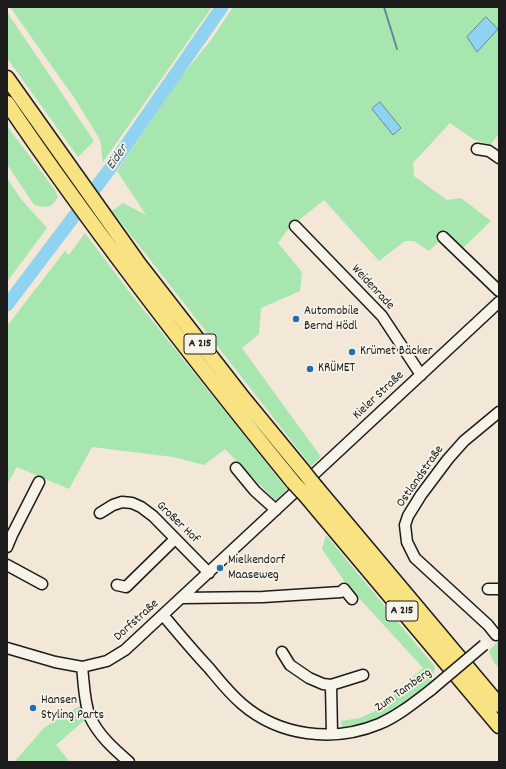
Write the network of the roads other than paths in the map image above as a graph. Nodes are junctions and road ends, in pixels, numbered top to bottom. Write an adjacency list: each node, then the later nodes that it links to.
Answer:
1 (7, 78): 32 (highway, A 215, bridge)
2 (7, 103): 33 (highway, A 215, bridge)
3 (477, 149): 4 (street)
4 (499, 158)
5 (295, 226): 9 (street, Weidenrade)
6 (443, 237): 7 (street)
7 (499, 291)
8 (499, 302): 9 (street, Kieler Straße)
9 (421, 375): 13 (street, Kieler Straße)
10 (499, 412): 26 (street, Ostlandstraße)
11 (236, 468): 13 (street)
12 (39, 482): 16 (street)
13 (276, 510): 18 (street, Kieler Straße)
14 (100, 513): 15 (street, Großer Hof)
15 (175, 539): 18 (street, Großer Hof); 20 (street)
16 (7, 547)
17 (7, 565): 19 (street)
18 (206, 575): 23 (street, Dorfstraße)
19 (42, 584)
20 (117, 585)
21 (488, 589): 22 (street)
22 (499, 589)
23 (182, 598): 24 (street); 25 (street, Dorfstraße)
24 (352, 599)
25 (163, 615): 29 (street, Dorfstraße); 34 (street, Zum Tamberg)
26 (498, 634): 34 (street, Zum Tamberg, bridge)
27 (7, 648): 29 (street, Dorfstraße)
28 (282, 652): 31 (street)
29 (82, 667): 35 (street)
30 (363, 675): 31 (street)
31 (331, 685): 34 (street)
32 (499, 705)
33 (499, 726)
34 (332, 734)
35 (129, 762)

